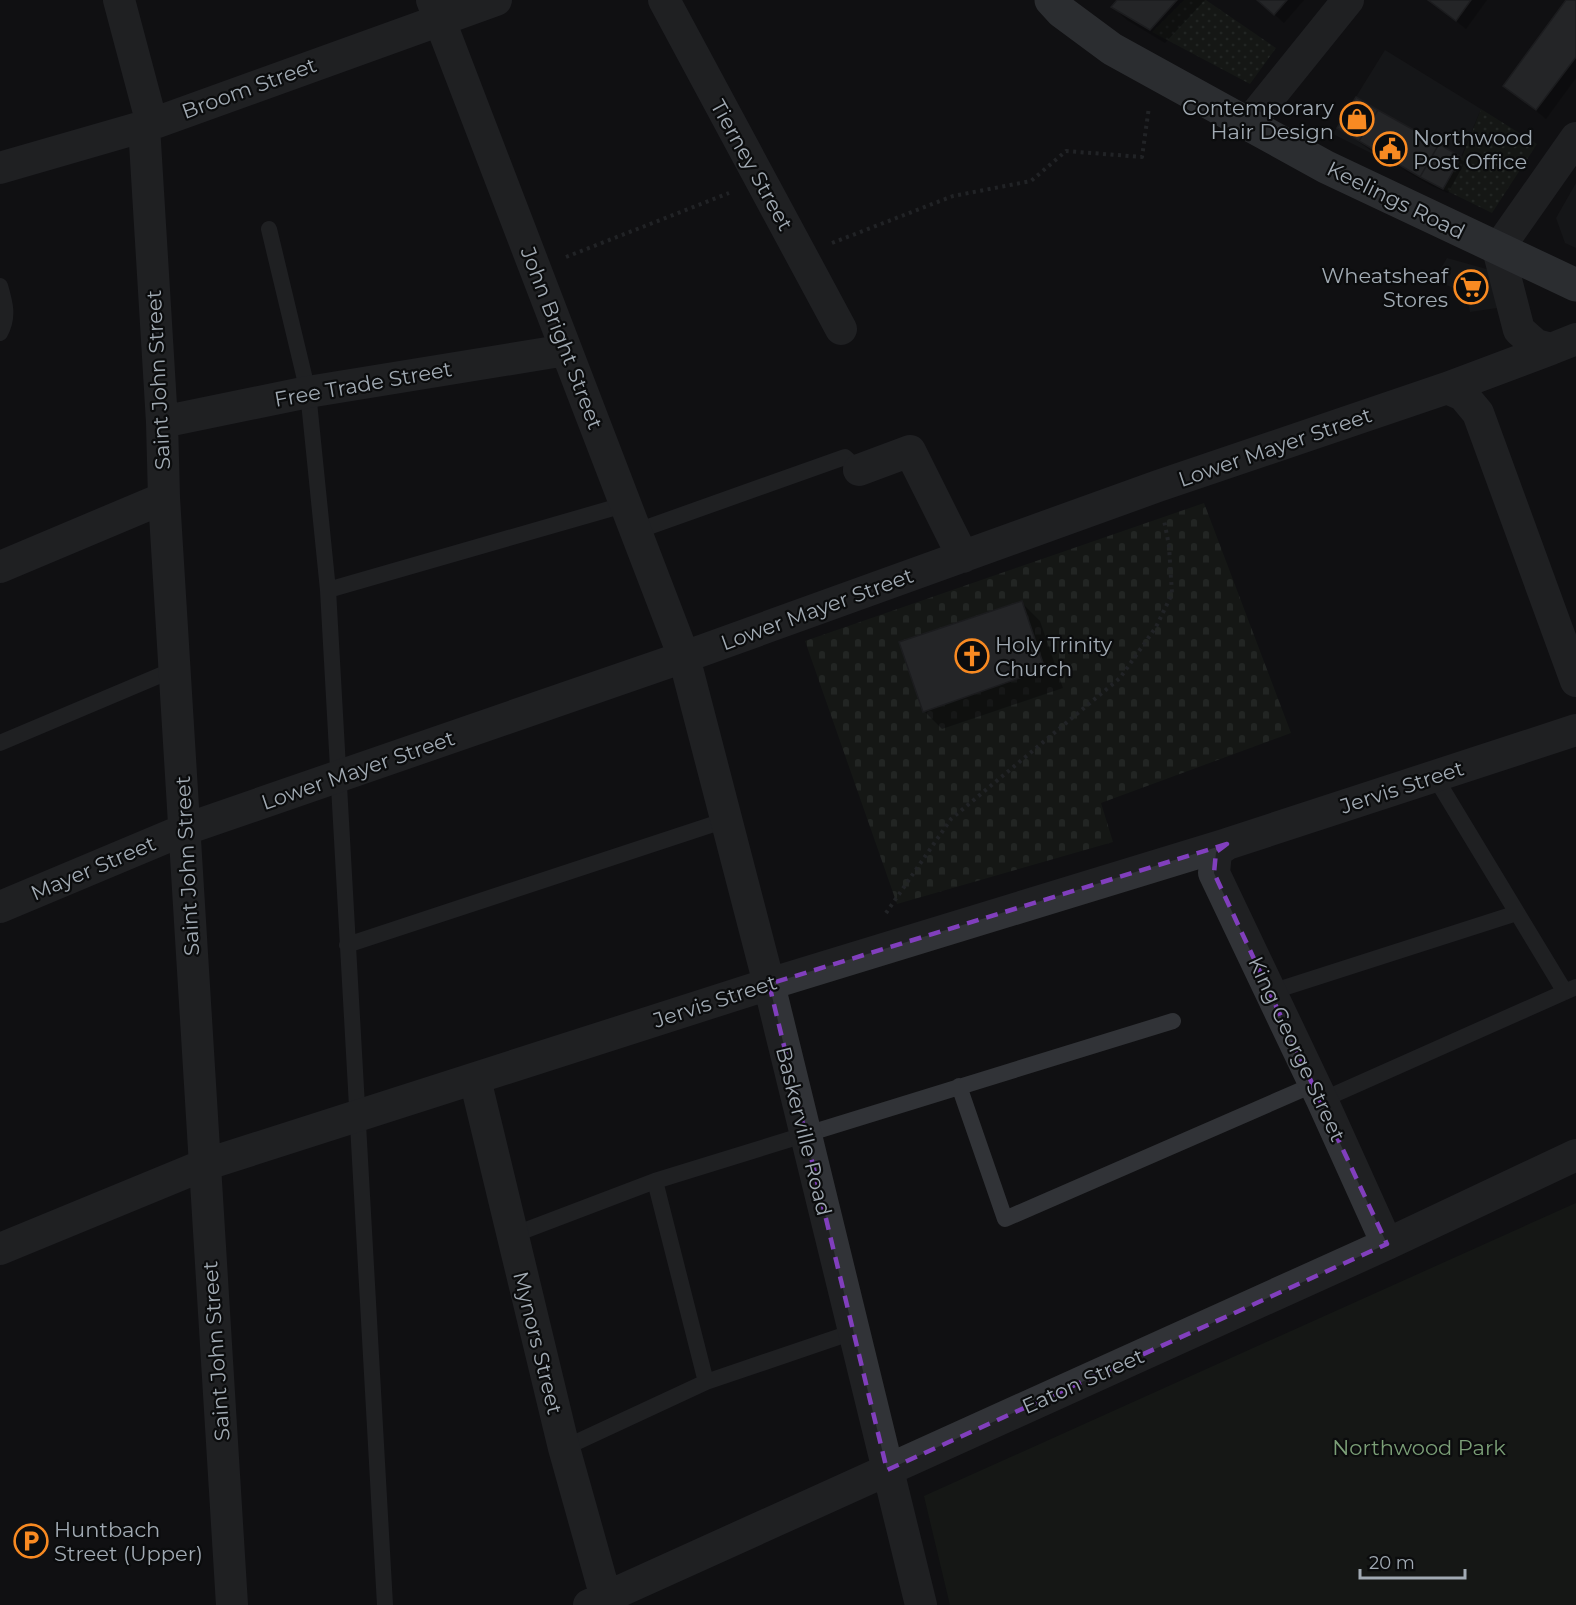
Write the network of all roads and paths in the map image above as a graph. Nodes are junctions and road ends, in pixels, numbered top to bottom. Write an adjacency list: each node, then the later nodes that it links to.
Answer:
1 (119, 0): 9 (street, Saint John Street)
2 (496, 0): 6 (street, Broom Street)
3 (664, 0): 12 (street, Tierney Street)
4 (1051, 0): 7 (main road, Keelings Road)
5 (1348, 0): 8 (street)
6 (436, 10): 9 (street, Broom Street); 16 (street, John Bright Street)
7 (1167, 80): 8 (main road, Keelings Road); 15 (path)
8 (1248, 124): 14 (main road, Keelings Road)
9 (148, 125): 11 (street, Broom Street); 25 (street, Saint John Street)
10 (1576, 138): 14 (street)
11 (0, 168)
12 (761, 181): 15 (street, Tierney Street); 16 (path)
13 (269, 229): 24 (lane)
14 (1498, 249): 18 (main road, Keelings Road); 21 (street)
15 (801, 255): 19 (street, Tierney Street)
16 (535, 269): 22 (street, John Bright Street)
17 (0, 285): 20 (lane)
18 (1576, 285)
19 (841, 329)
20 (0, 333)
21 (1563, 344): 23 (street, Lower Mayer Street)
22 (566, 350): 24 (street, Free Trade Street); 29 (street, John Bright Street)
23 (1455, 391): 27 (street, Lower Mayer Street); 35 (street)
24 (308, 392): 25 (street, Free Trade Street); 32 (lane)
25 (162, 422): 28 (street, Saint John Street)
26 (859, 470): 29 (lane); 30 (street)
27 (1158, 486): 30 (street, Lower Mayer Street); 46 (path)
28 (164, 498): 31 (street); 34 (street, Saint John Street)
29 (636, 526): 32 (lane); 33 (street, John Bright Street)
30 (963, 557): 33 (street, Lower Mayer Street)
31 (0, 567)
32 (328, 590): 38 (lane)
33 (684, 657): 38 (street, Lower Mayer Street); 40 (street, Baskerville Road)
34 (175, 669): 37 (lane); 41 (street, Saint John Street)
35 (1576, 681)
36 (1576, 730): 39 (street, Jervis Street)
37 (0, 742)
38 (337, 777): 41 (street, Lower Mayer Street); 45 (lane)
39 (1435, 777): 42 (street, Jervis Street); 44 (lane)
40 (726, 820): 45 (lane); 47 (street, Baskerville Road)
41 (186, 829): 43 (street, Mayer Street); 57 (street, Saint John Street)
42 (1221, 848): 46 (street, Jervis Street); 49 (street, King George Street)
43 (0, 907)
44 (1517, 913): 48 (lane); 49 (lane)
45 (347, 945): 54 (lane)
46 (863, 956): 47 (street, Jervis Street)
47 (769, 984): 51 (street, Jervis Street); 55 (street, Baskerville Road)
48 (1570, 990): 53 (lane)
49 (1270, 992): 53 (street, King George Street)
50 (1173, 1021): 52 (lane)
51 (475, 1079): 54 (street, Jervis Street); 59 (street, Mynors Street)
52 (959, 1086): 53 (lane); 55 (lane)
53 (1318, 1092): 60 (street, King George Street)
54 (356, 1117): 57 (street, Jervis Street); 68 (lane)
55 (805, 1134): 58 (lane); 62 (street, Baskerville Road)
56 (1576, 1155): 60 (street, Eaton Street)
57 (204, 1165): 61 (street, Jervis Street); 67 (street, Saint John Street)
58 (655, 1181): 59 (lane); 63 (lane)
59 (513, 1235): 64 (street, Mynors Street)
60 (1387, 1244): 65 (street, Eaton Street)
61 (0, 1249)
62 (853, 1332): 63 (lane); 65 (street, Baskerville Road)
63 (706, 1382): 64 (lane)
64 (564, 1448): 66 (street, Mynors Street)
65 (887, 1470): 66 (street, Eaton Street); 69 (street, Baskerville Road)
66 (601, 1602)
67 (232, 1605)
68 (385, 1605)
69 (921, 1605)

